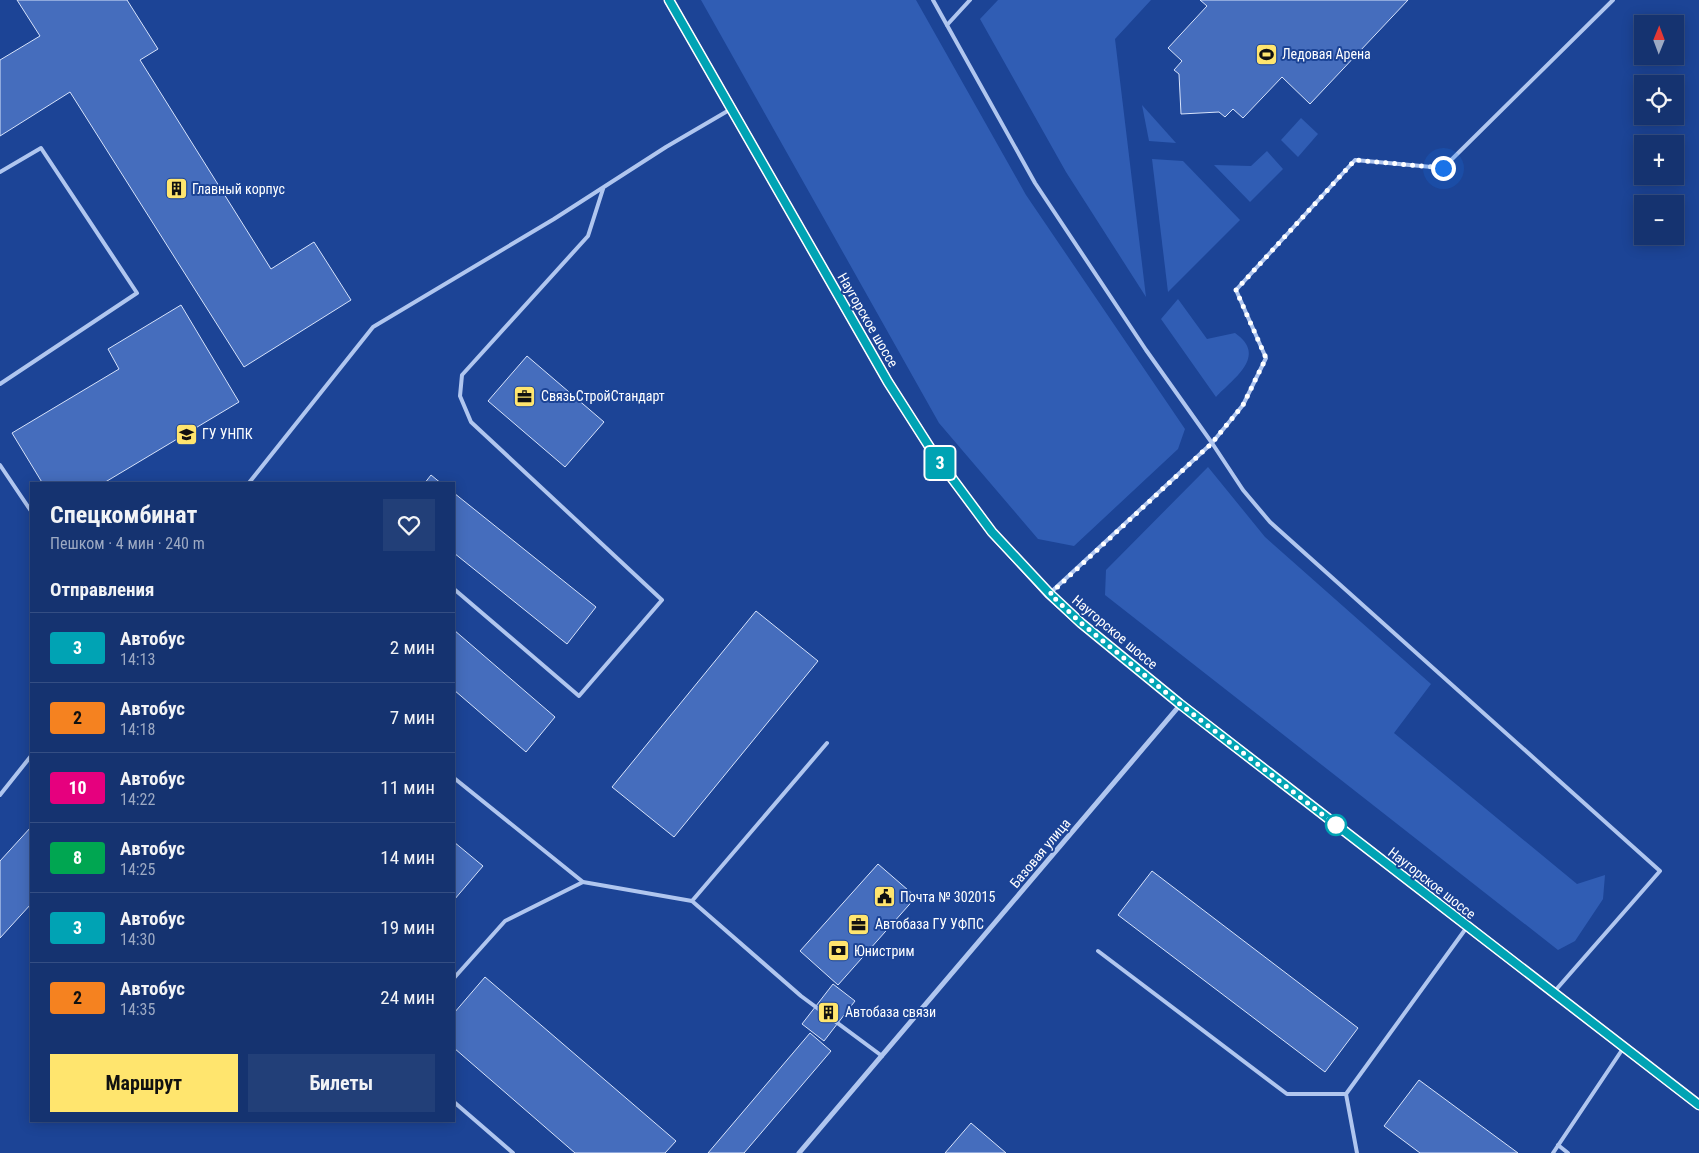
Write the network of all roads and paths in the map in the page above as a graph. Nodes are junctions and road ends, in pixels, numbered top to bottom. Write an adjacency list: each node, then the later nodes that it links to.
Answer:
1 (669, 0): 6 (main road, Наугорское шоссе)
2 (933, 0): 5 (lane)
3 (970, 0): 5 (lane)
4 (1613, 0): 10 (lane)
5 (947, 25): 10 (lane)
6 (731, 109): 8 (lane); 15 (main road, Наугорское шоссе)
7 (0, 172): 9 (lane)
8 (603, 189): 12 (lane); 14 (lane)
9 (0, 384)
10 (1212, 443): 15 (lane); 26 (lane)
11 (0, 465): 13 (lane)
12 (250, 482)
13 (30, 510)
14 (455, 590)
15 (1050, 594): 16 (main road, Наугорское шоссе)
16 (1180, 704): 23 (main road, Наугорское шоссе); 28 (street, Базовая улица)
17 (827, 743): 22 (lane)
18 (30, 757): 20 (lane)
19 (455, 779): 21 (lane)
20 (0, 795)
21 (583, 882): 22 (lane); 25 (lane)
22 (692, 901): 28 (lane)
23 (1467, 928): 26 (main road, Наугорское шоссе); 29 (lane)
24 (1098, 951): 29 (lane)
25 (455, 977)
26 (1554, 992): 27 (main road, Наугорское шоссе)
27 (1624, 1046): 31 (main road, Наугорское шоссе); 32 (lane)
28 (882, 1056): 34 (street, Базовая улица)
29 (1346, 1094): 35 (lane)
30 (455, 1103): 33 (lane)
31 (1699, 1104)
32 (1558, 1146): 36 (lane); 37 (lane)
33 (513, 1153)
34 (799, 1153)
35 (1357, 1153)
36 (1552, 1153)
37 (1568, 1153)

